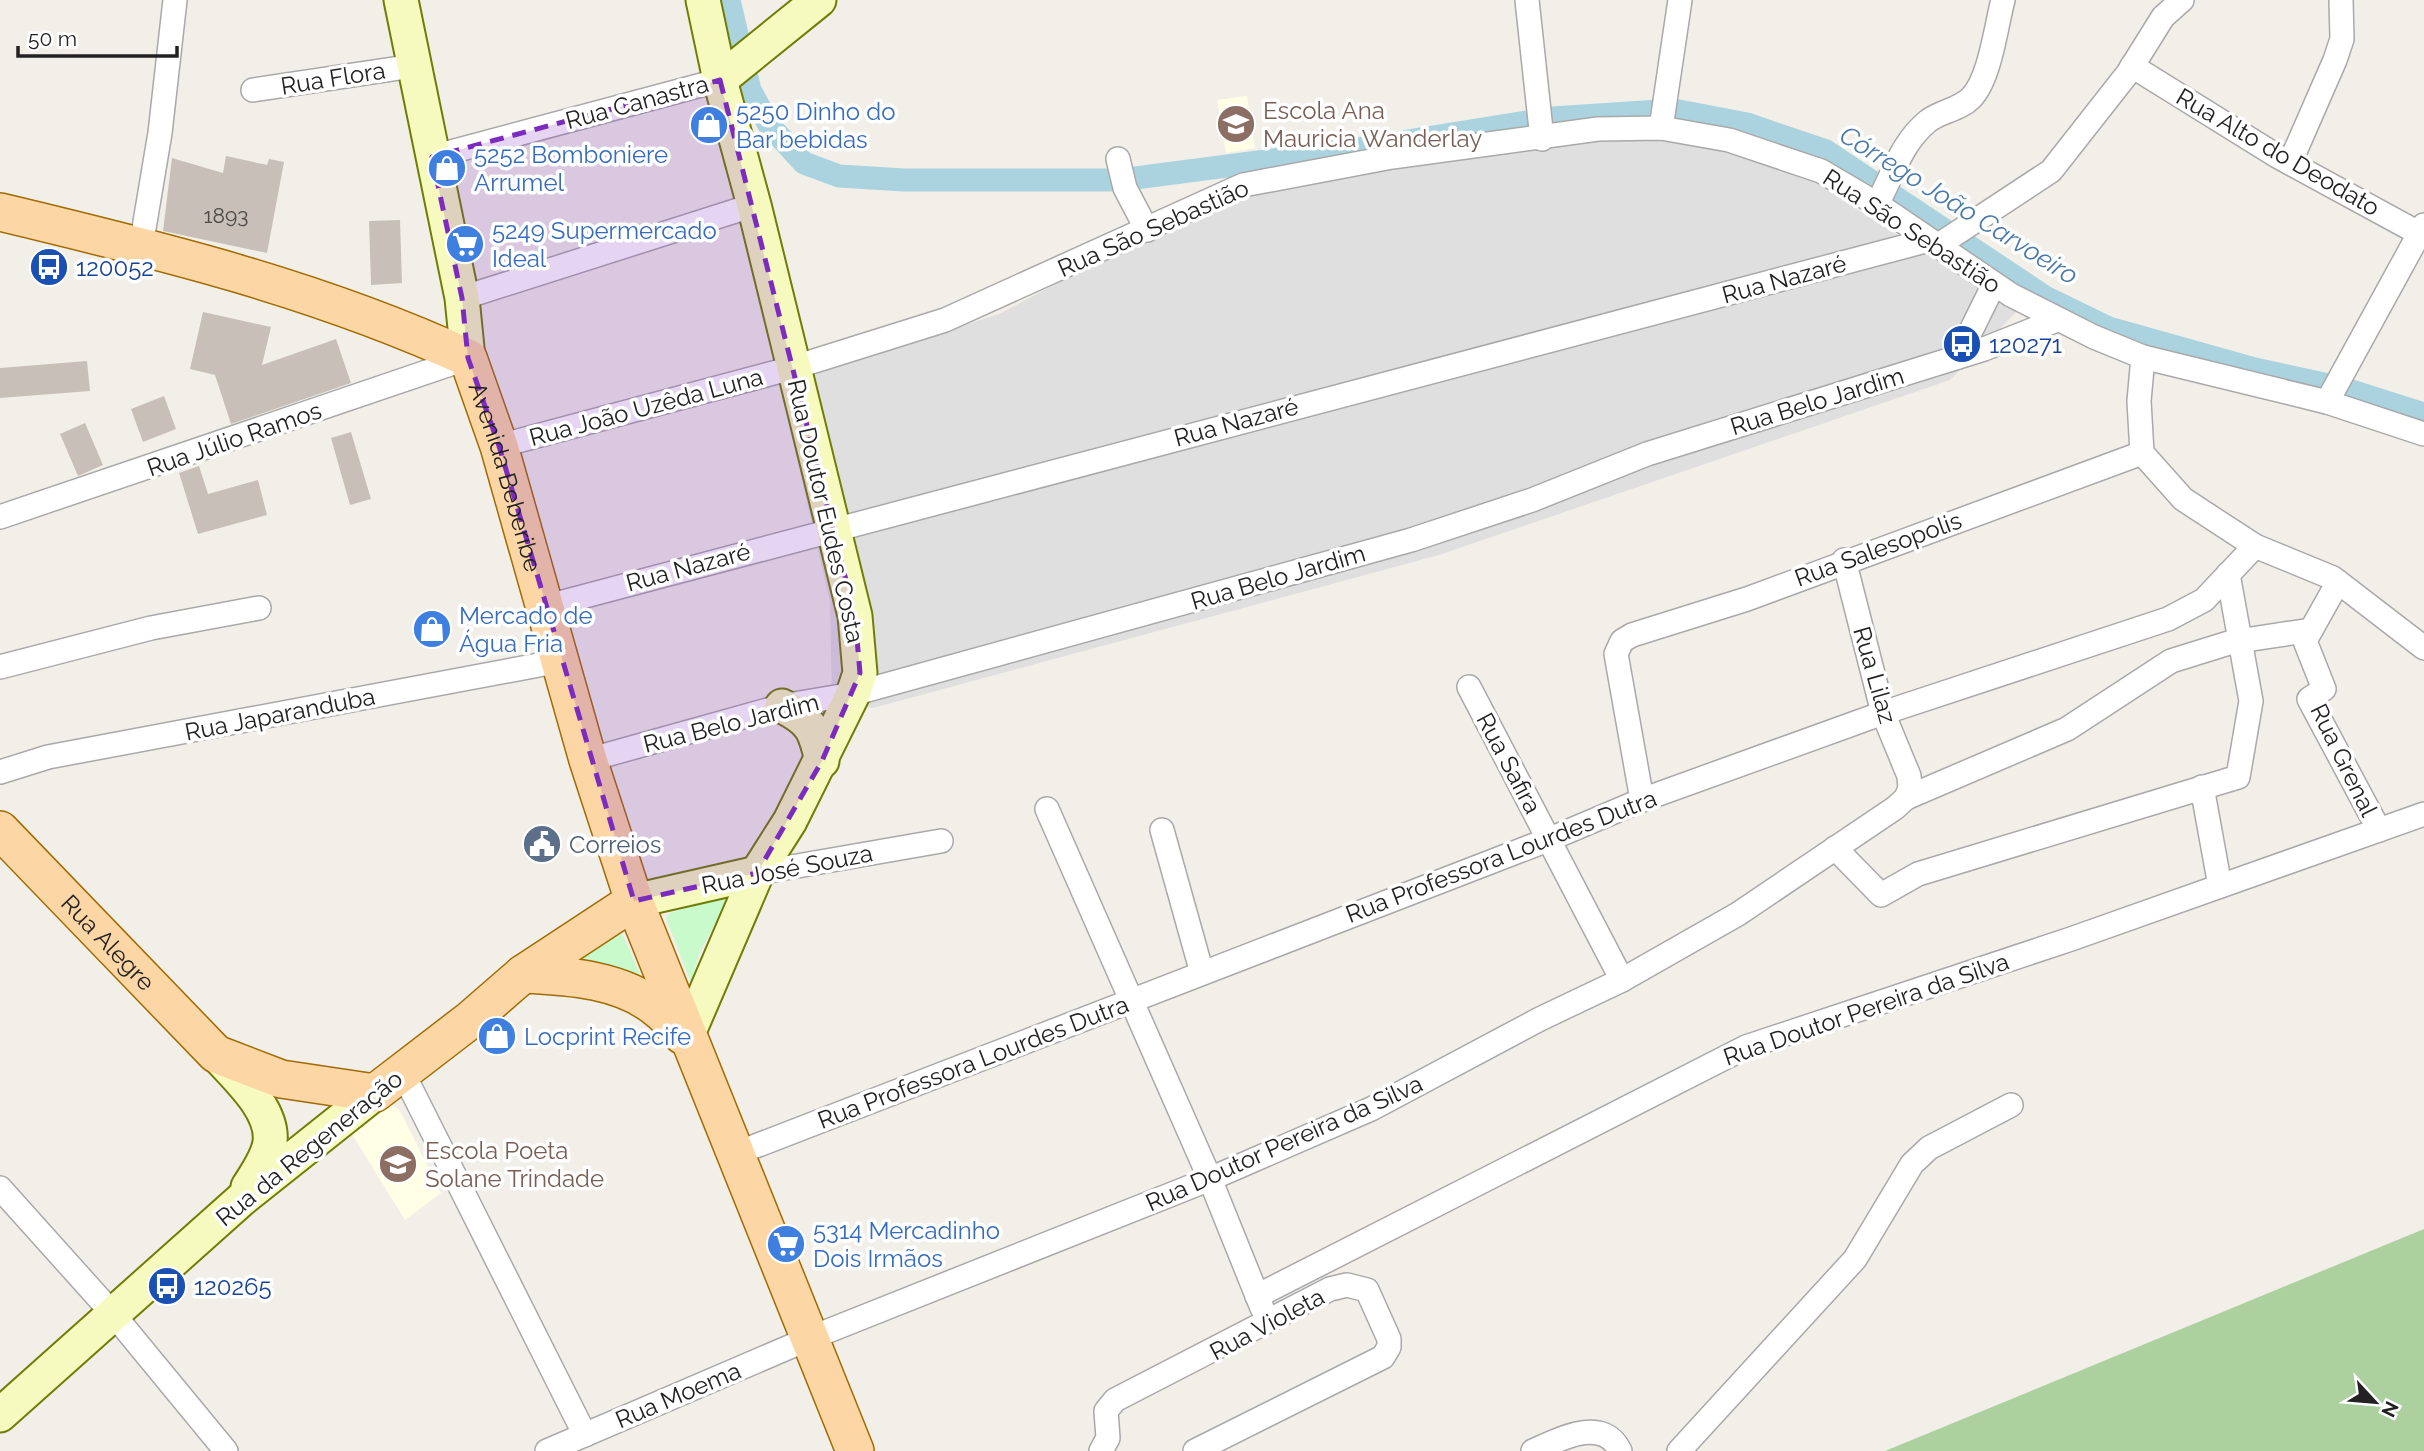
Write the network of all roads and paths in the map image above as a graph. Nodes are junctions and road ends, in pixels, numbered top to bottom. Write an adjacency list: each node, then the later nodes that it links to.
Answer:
1 (175, 0): 25 (street)
2 (401, 0): 10 (street)
3 (703, 0): 12 (street, Rua Doutor Eudes Costa)
4 (819, 0): 12 (street)
5 (1527, 0): 14 (street)
6 (1680, 0): 15 (street)
7 (2003, 0): 19 (street)
8 (2182, 0): 11 (street, Rua Nazaré)
9 (2341, 0): 18 (street)
10 (412, 66): 13 (street, Rua Flora); 16 (street)
11 (2132, 66): 18 (street, Rua Alto do Deodato); 24 (street, Rua Nazaré)
12 (726, 75): 16 (street, Rua Canastra); 20 (street, Rua Doutor Eudes Costa)
13 (253, 90)
14 (1540, 122): 15 (street, Rua São Sebastião); 22 (street, Rua São Sebastião)
15 (1662, 123): 19 (street, Rua São Sebastião)
16 (432, 157): 27 (street)
17 (1118, 159): 22 (street)
18 (2290, 163): 23 (street, Rua Alto do Deodato)
19 (1883, 193): 24 (street, Rua São Sebastião)
20 (754, 205): 27 (street); 32 (street, Rua Doutor Eudes Costa)
21 (0, 212): 25 (main road, Avenida Beberibe)
22 (1147, 230): 32 (street, Rua São Sebastião)
23 (2423, 232): 33 (street)
24 (1933, 243): 26 (street, Rua São Sebastião); 38 (street, Rua Nazaré)
25 (141, 246): 31 (main road, Avenida Beberibe)
26 (1994, 284): 28 (street, Rua São Sebastião); 29 (street)
27 (462, 298): 31 (street)
28 (2057, 320): 29 (street, Rua Belo Jardim); 30 (street, Rua São Sebastião)
29 (1958, 357): 51 (street, Rua Belo Jardim)
30 (2143, 357): 33 (street, Rua São Sebastião); 36 (street)
31 (468, 358): 35 (main road, Avenida Beberibe); 37 (street, Rua Júlio Ramos)
32 (792, 368): 35 (street, Rua João Uzêda Luna); 38 (street, Rua Doutor Eudes Costa)
33 (2332, 392): 34 (street, Rua São Sebastião)
34 (2424, 434)
35 (499, 446): 43 (main road, Avenida Beberibe)
36 (2142, 453): 39 (street); 40 (street, Rua Salesopolis)
37 (0, 517)
38 (832, 528): 43 (street, Rua Nazaré); 51 (street, Rua Doutor Eudes Costa)
39 (2255, 546): 41 (street, Rua Professora Lourdes Dutra); 42 (street)
40 (1844, 560): 53 (street, Rua Lilaz); 59 (street, Rua Salesopolis)
41 (2228, 575): 46 (street); 53 (street, Rua Professora Lourdes Dutra)
42 (2339, 582): 45 (street); 47 (street)
43 (544, 607): 48 (main road, Avenida Beberibe)
44 (259, 608): 49 (street)
45 (2311, 630): 46 (street, Rua Doutor Pereira da Silva); 64 (street, Rua Grenal)
46 (2242, 641): 57 (street); 58 (street, Rua Doutor Pereira da Silva)
47 (2424, 648)
48 (561, 661): 54 (main road, Avenida Beberibe); 56 (street, Rua Japaranduba)
49 (0, 667)
50 (1469, 687): 65 (street, Rua Safira)
51 (853, 694): 52 (street, Rua Belo Jardim); 55 (street, Rua Doutor Eudes Costa)
52 (782, 706): 54 (street, Rua Belo Jardim); 55 (street)
53 (1883, 713): 58 (street, Rua Lilaz); 59 (street, Rua Professora Lourdes Dutra)
54 (588, 761): 70 (main road, Avenida Beberibe)
55 (822, 761): 68 (street, Rua Doutor Eudes Costa)
56 (0, 772)
57 (2202, 787): 67 (street); 69 (street)
58 (1908, 793): 67 (street, Rua Doutor Pereira da Silva)
59 (1642, 800): 65 (street, Rua Professora Lourdes Dutra)
60 (1047, 810): 74 (street, Rua Violeta)
61 (2424, 814): 64 (street, Rua Doutor Pereira da Silva)
62 (0, 830): 76 (main road, Rua Alegre)
63 (1162, 830): 71 (street)
64 (2379, 830): 69 (street, Rua Doutor Pereira da Silva)
65 (1550, 839): 71 (street, Rua Professora Lourdes Dutra); 73 (street)
66 (941, 841): 68 (street, Rua José Souza)
67 (1835, 848): 73 (street, Rua Doutor Pereira da Silva)
68 (757, 873): 70 (street, Rua José Souza); 75 (street, Rua Doutor Eudes Costa)
69 (2220, 886): 83 (street, Rua Doutor Pereira da Silva)
70 (634, 901): 72 (main road, Rua da Regeneração); 75 (main road, Avenida Beberibe)
71 (1202, 973): 74 (street, Rua Professora Lourdes Dutra)
72 (523, 974): 75 (main road); 77 (main road, Rua da Regeneração)
73 (1622, 980): 80 (street, Rua Doutor Pereira da Silva)
74 (1132, 1000): 79 (street, Rua Professora Lourdes Dutra); 80 (street, Rua Violeta)
75 (691, 1042): 79 (main road, Avenida Beberibe)
76 (216, 1054): 77 (main road, Rua Alegre); 82 (street, Rua Alegre)
77 (389, 1082): 82 (street, Rua da Regeneração); 87 (street)
78 (2011, 1105): 95 (street)
79 (734, 1154): 85 (main road, Avenida Beberibe)
80 (1210, 1180): 83 (street, Rua Violeta); 85 (street, Rua Doutor Pereira da Silva)
81 (0, 1188): 84 (street)
82 (242, 1199): 84 (street, Rua da Regeneração)
83 (1263, 1309): 92 (street, Rua Violeta); 93 (street, Rua Violeta)
84 (114, 1315): 86 (street, Rua da Regeneração); 90 (street)
85 (808, 1339): 87 (street, Rua Moema); 91 (main road, Avenida Beberibe)
86 (0, 1415)
87 (584, 1435): 88 (street, Rua Moema)
88 (555, 1449)
89 (1619, 1449): 94 (street)
90 (226, 1451)
91 (855, 1451)
92 (1101, 1451)
93 (1195, 1451)
94 (1533, 1451)
95 (1679, 1451)

